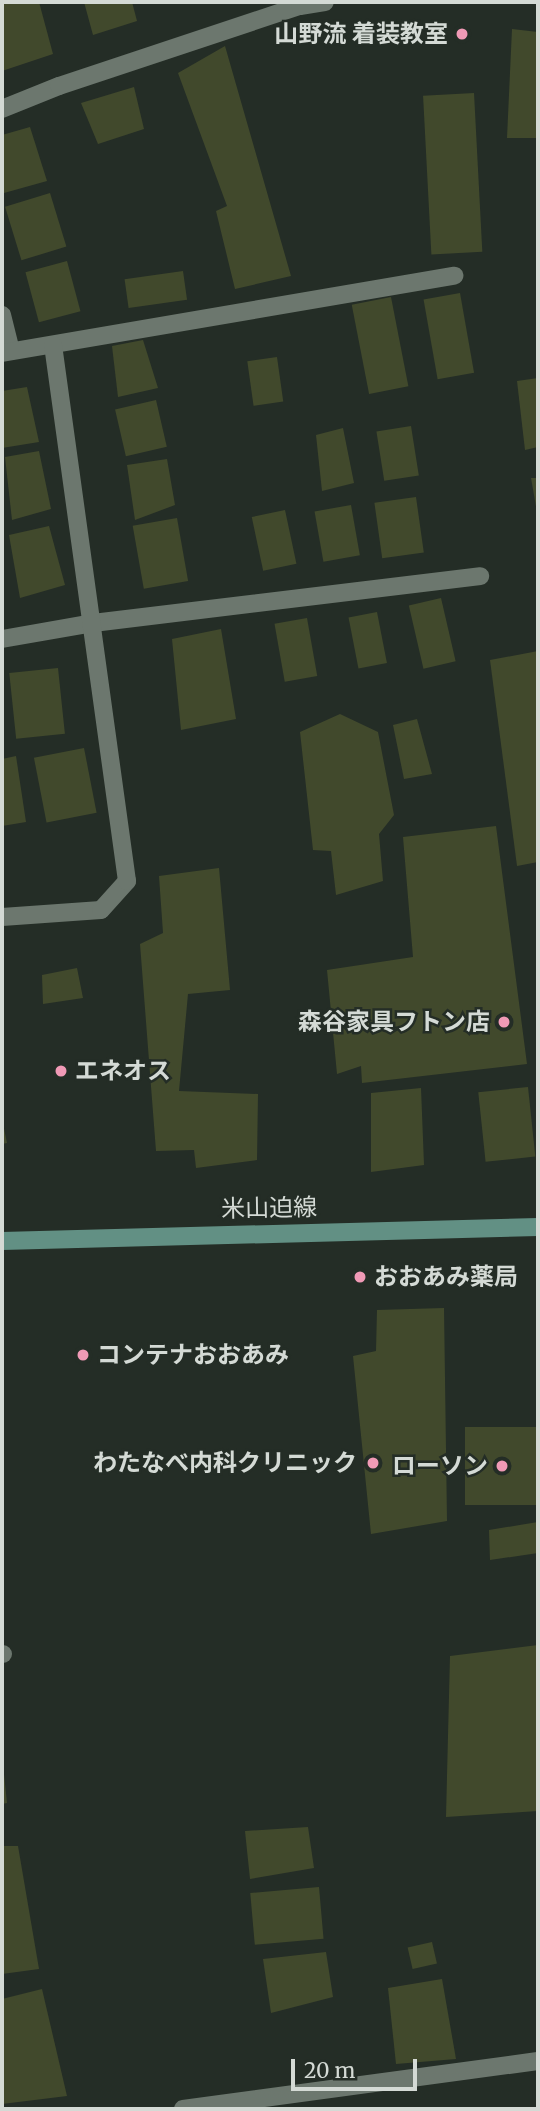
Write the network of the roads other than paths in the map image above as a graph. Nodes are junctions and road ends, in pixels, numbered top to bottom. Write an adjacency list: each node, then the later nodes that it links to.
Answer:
1 (325, 2): 2 (street)
2 (2, 109)
3 (454, 276): 5 (street)
4 (2, 315): 6 (street)
5 (53, 345): 6 (street); 8 (street)
6 (6, 352)
7 (480, 576): 8 (street)
8 (93, 623): 9 (street); 10 (street)
9 (2, 639)
10 (2, 916)
11 (538, 1227): 12 (main road, 米山迫線)
12 (2, 1241)
13 (538, 2061): 14 (street)
14 (183, 2109)

